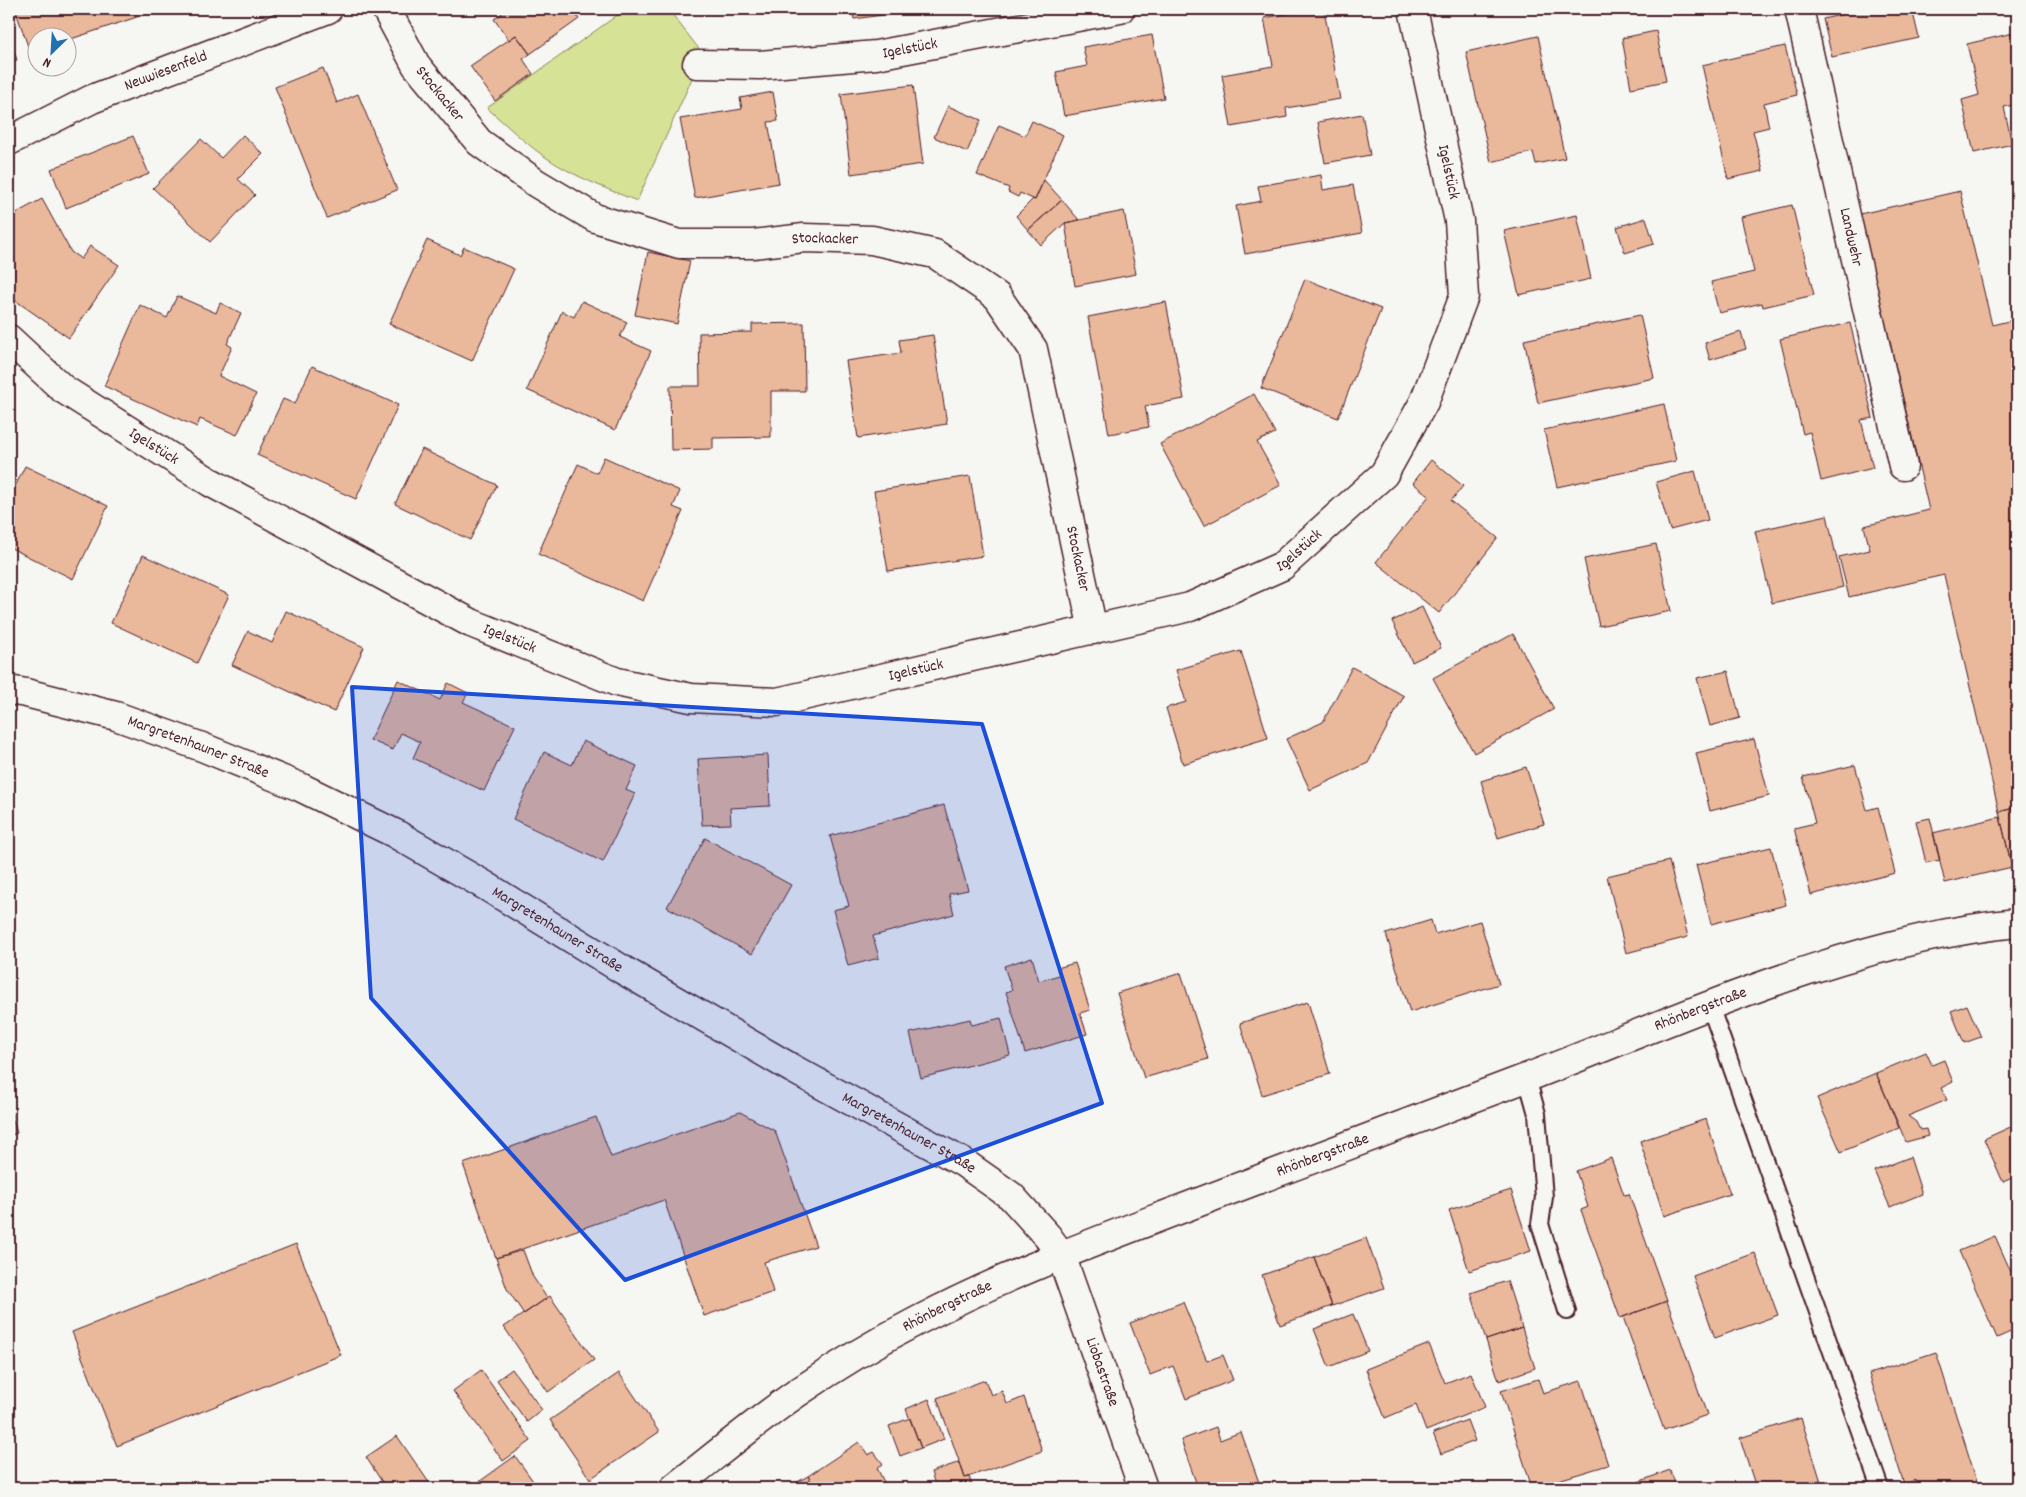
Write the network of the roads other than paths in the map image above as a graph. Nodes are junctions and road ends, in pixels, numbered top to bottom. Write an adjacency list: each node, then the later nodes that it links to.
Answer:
1 (328, 9): 7 (street, Neuwiesenfeld)
2 (386, 9): 10 (street, Stockacker)
3 (1120, 9): 6 (street, Igelstück)
4 (1413, 9): 10 (street, Igelstück)
5 (1799, 9): 9 (street, Landwehr)
6 (697, 64)
7 (9, 141)
8 (9, 339): 10 (street, Igelstück)
9 (1903, 466)
10 (1093, 630)
11 (9, 690): 15 (street, Margretenhauner Straße)
12 (2017, 923): 13 (street, Rhönbergstraße)
13 (1710, 1006): 14 (street, Rhönbergstraße); 19 (lane)
14 (1527, 1078): 15 (street, Rhönbergstraße); 16 (lane)
15 (1061, 1254): 17 (street, Rhönbergstraße); 18 (street, Liobastraße)
16 (1567, 1311)
17 (674, 1488)
18 (1143, 1488)
19 (1880, 1488)

